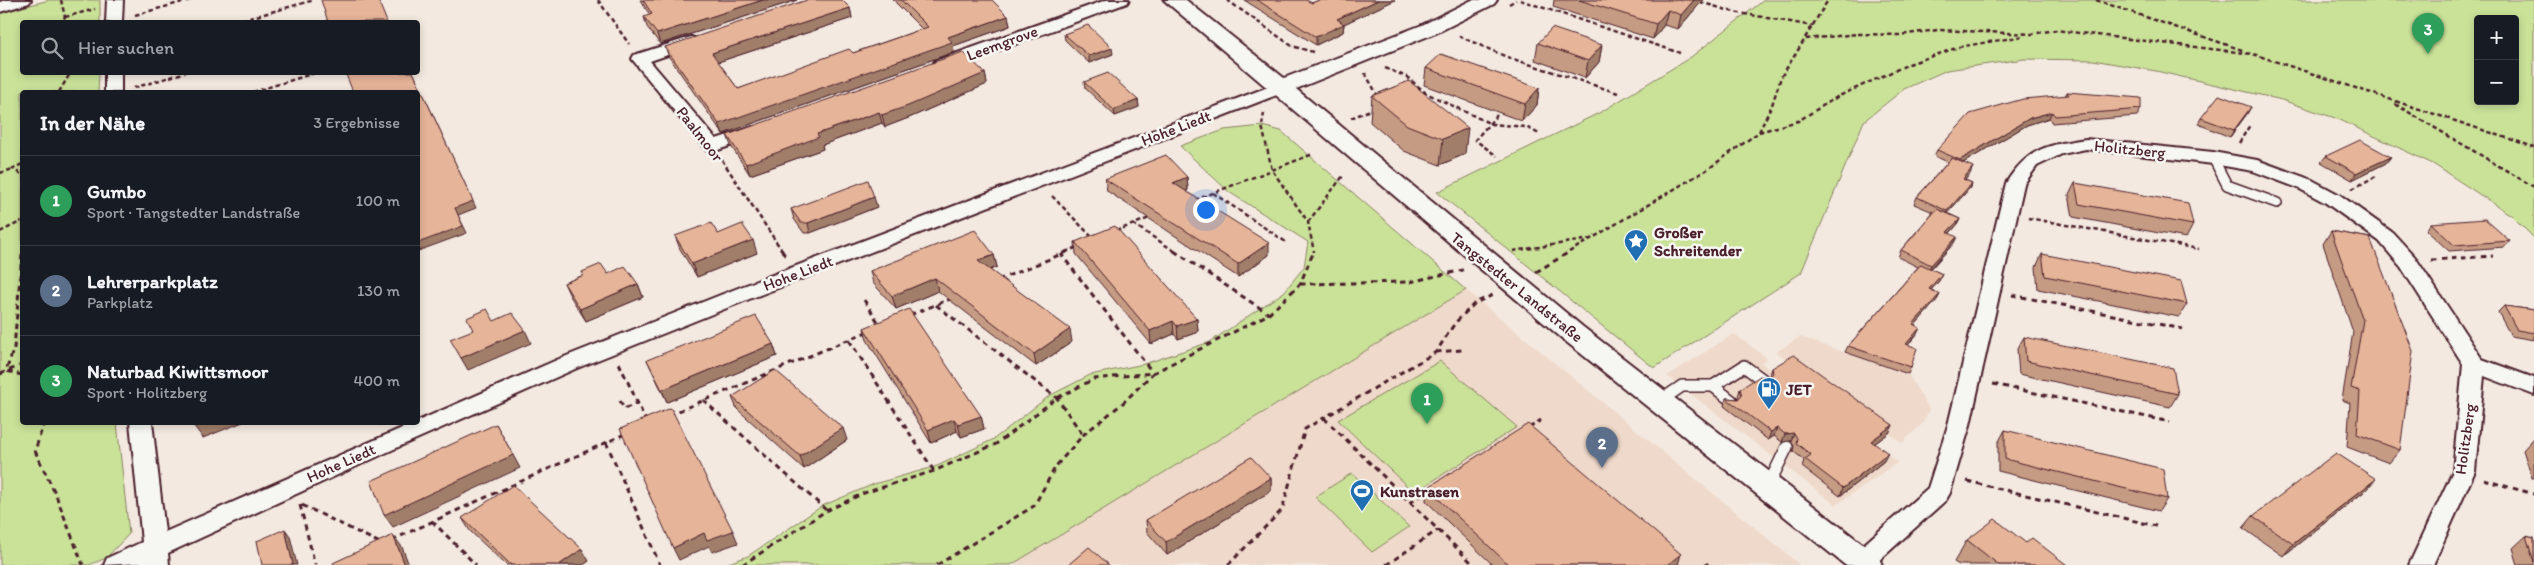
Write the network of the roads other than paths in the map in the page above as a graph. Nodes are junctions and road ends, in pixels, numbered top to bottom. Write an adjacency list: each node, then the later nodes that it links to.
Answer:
1 (23, 0): 6 (street)
2 (1121, 0): 9 (street, Leemgrove)
3 (1174, 0): 11 (street, Tangstedter Landstraße)
4 (1487, 0): 11 (street, Hohe Liedt)
5 (115, 2): 7 (street)
6 (0, 7)
7 (114, 20)
8 (706, 37): 13 (street, Paalmoor)
9 (926, 70)
10 (114, 75): 12 (street)
11 (1281, 87): 21 (street, Tangstedter Landstraße); 25 (street, Hohe Liedt)
12 (121, 90)
13 (768, 126)
14 (2213, 158): 15 (lane); 16 (street, Holitzberg); 26 (street, Holitzberg)
15 (2277, 203)
16 (2474, 364): 19 (street); 28 (street, Holitzberg)
17 (1763, 380): 18 (lane)
18 (1713, 386): 20 (lane); 21 (lane)
19 (2534, 387)
20 (1732, 401)
21 (1659, 402): 24 (street, Tangstedter Landstraße)
22 (141, 425): 25 (street)
23 (1787, 447): 24 (lane)
24 (1768, 487): 26 (street, Tangstedter Landstraße)
25 (156, 556): 27 (street, Hohe Liedt)
26 (1864, 563)
27 (116, 565)
28 (2421, 565)

